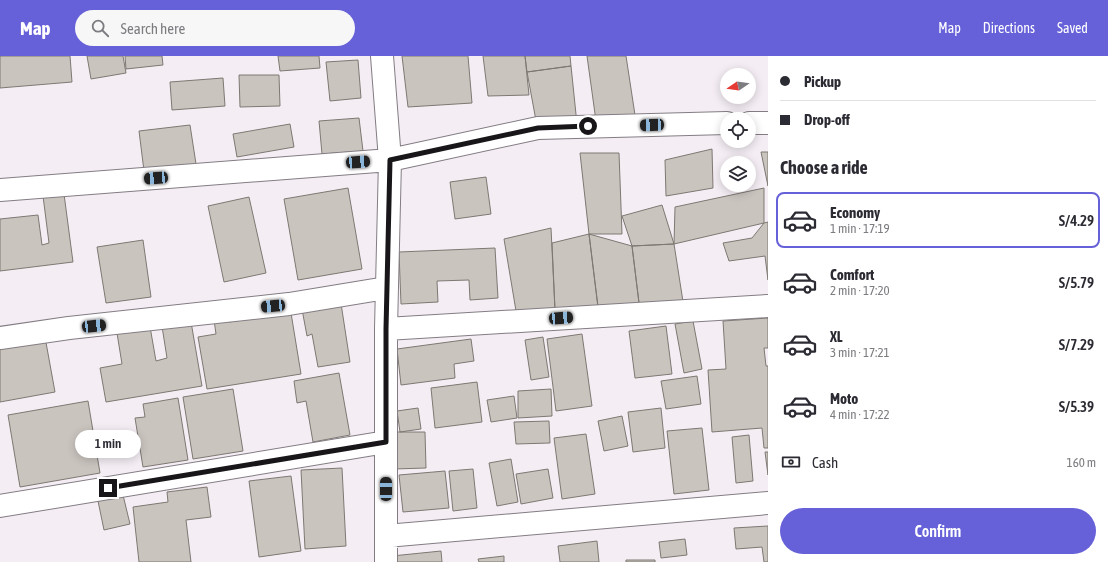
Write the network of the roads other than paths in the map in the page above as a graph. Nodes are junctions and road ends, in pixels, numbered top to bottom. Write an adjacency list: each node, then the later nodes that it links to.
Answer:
1 (382, 56): 5 (street)
2 (720, 123): 5 (street)
3 (756, 123): 4 (street)
4 (768, 123)
5 (390, 160): 6 (street); 7 (street)
6 (0, 190)
7 (386, 288): 9 (street); 10 (street)
8 (768, 306): 9 (street)
9 (386, 329): 11 (street)
10 (0, 338)
11 (386, 442): 13 (street); 14 (street)
12 (768, 503): 14 (street)
13 (0, 506)
14 (386, 536): 15 (street)
15 (382, 561)

